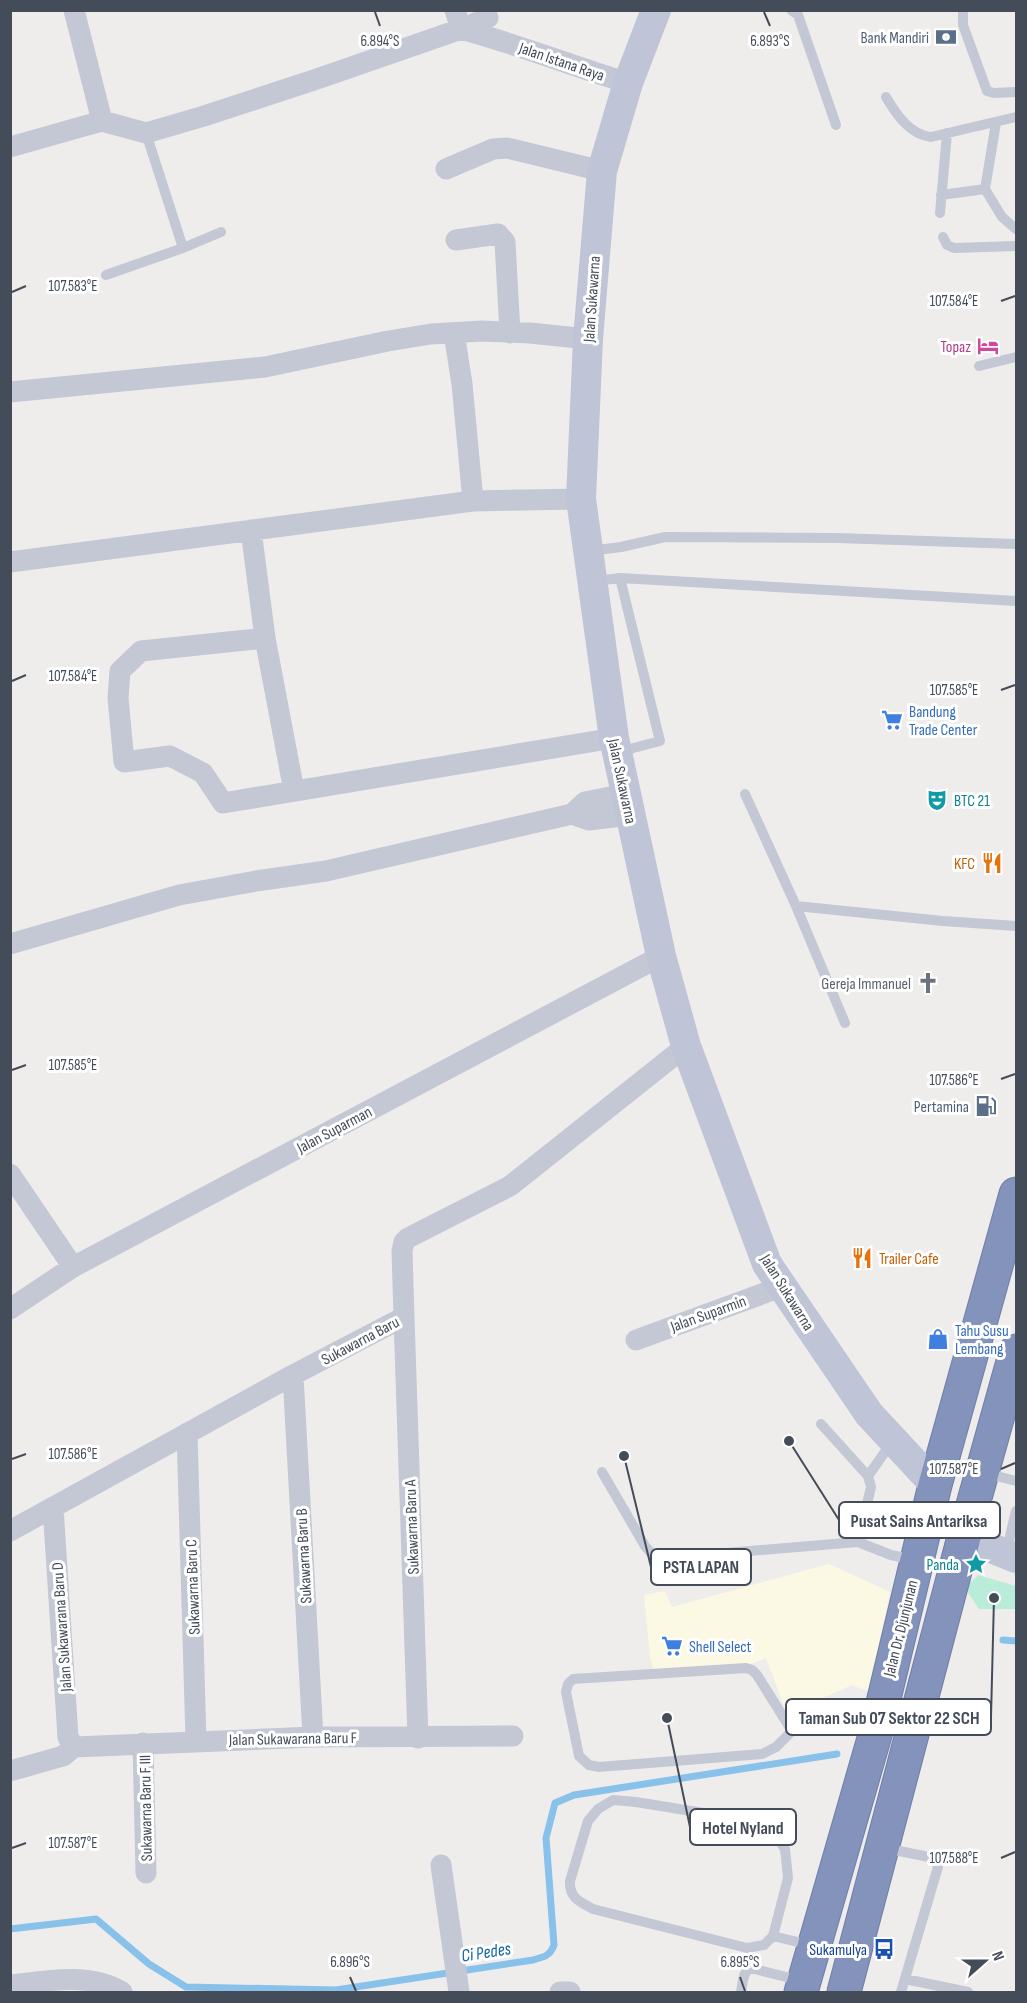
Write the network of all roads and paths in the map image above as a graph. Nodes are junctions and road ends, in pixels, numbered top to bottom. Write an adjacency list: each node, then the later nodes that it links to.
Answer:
1 (74, 10): 12 (street)
2 (656, 10): 8 (street, Jalan Sukawarna)
3 (963, 10): 9 (lane)
4 (798, 12): 14 (lane)
5 (487, 14): 6 (street); 7 (street)
6 (458, 20): 7 (street, Jalan Istana Raya); 15 (street)
7 (496, 39): 8 (street, Jalan Istana Raya)
8 (628, 83): 19 (street, Jalan Sukawarna)
9 (1017, 92)
10 (886, 96): 16 (lane)
11 (1017, 117): 13 (lane)
12 (102, 121): 15 (street); 17 (street)
13 (996, 123): 16 (lane); 20 (lane)
14 (836, 125)
15 (146, 133): 28 (lane)
16 (947, 134): 21 (lane)
17 (10, 147)
18 (446, 169): 19 (street)
19 (602, 171): 32 (street, Jalan Sukawarna)
20 (985, 189): 21 (lane); 23 (lane)
21 (941, 195): 22 (lane)
22 (940, 213)
23 (1017, 229)
24 (221, 232): 28 (lane)
25 (943, 237): 27 (lane)
26 (456, 240): 31 (street)
27 (1017, 246)
28 (183, 248): 29 (lane)
29 (106, 275)
30 (454, 333): 31 (street); 35 (street); 37 (street)
31 (510, 333): 32 (street)
32 (588, 339): 36 (street, Jalan Sukawarna)
33 (1017, 357): 34 (lane)
34 (979, 366)
35 (10, 392)
36 (581, 498): 37 (street); 40 (street, Jalan Sukawarna)
37 (473, 501): 38 (street)
38 (251, 531): 41 (street); 44 (street)
39 (1017, 544): 40 (lane)
40 (588, 551): 42 (street, Jalan Sukawarna)
41 (10, 562)
42 (606, 580): 43 (lane); 45 (street, Jalan Sukawarna); 45 (lane)
43 (1017, 601)
44 (266, 638): 46 (street); 46 (street)
45 (615, 745): 46 (street); 48 (street, Jalan Sukawarna)
46 (294, 791)
47 (745, 794): 49 (lane)
48 (628, 805): 51 (street); 52 (street, Jalan Sukawarna)
49 (796, 906): 50 (lane); 53 (lane)
50 (1017, 926)
51 (10, 944)
52 (661, 956): 54 (street, Jalan Sukawarna); 57 (street, Jalan Suparman)
53 (845, 1023)
54 (686, 1046): 58 (street, Jalan Sukawarna); 60 (street, Sukawarna Baru)
55 (10, 1174): 57 (street)
56 (1017, 1194): 71 (highway, Jalan Dr. Djunjunan)
57 (73, 1267): 59 (street, Jalan Suparman)
58 (781, 1287): 61 (street, Jalan Suparmin); 66 (street, Jalan Sukawarna)
59 (12, 1306)
60 (405, 1317): 63 (street, Sukawarna Baru); 83 (street, Sukawarna Baru A)
61 (636, 1340)
62 (1017, 1351): 68 (highway)
63 (293, 1375): 65 (street, Sukawarna Baru); 82 (street, Sukawarna Baru B)
64 (821, 1424): 69 (lane)
65 (187, 1433): 72 (street, Sukawarna Baru); 84 (street, Sukawarna Baru C)
66 (893, 1440): 69 (lane); 71 (street, Jalan Sukawarna)
67 (602, 1473): 76 (lane)
68 (981, 1473): 70 (lane); 75 (highway)
69 (868, 1476): 76 (lane)
70 (1017, 1481)
71 (935, 1485): 78 (highway, Jalan Dr. Djunjunan)
72 (53, 1507): 74 (street, Sukawarna Baru); 86 (street, Jalan Sukawarana Baru D)
73 (1016, 1516): 77 (lane)
74 (10, 1531)
75 (964, 1536): 77 (street); 88 (highway)
76 (858, 1542): 78 (lane)
77 (1011, 1555)
78 (917, 1560): 79 (highway, Jalan Dr. Djunjunan)
79 (877, 1728): 80 (lane); 92 (highway, Jalan Dr. Djunjunan)
80 (792, 1731): 80 (lane)
81 (513, 1736): 83 (street, Jalan Sukawarana Baru F)
82 (313, 1737): 83 (street, Jalan Sukawarana Baru F); 84 (street, Jalan Sukawarana Baru F)
83 (418, 1738)
84 (196, 1740): 85 (street, Jalan Sukawarana Baru F)
85 (143, 1743): 86 (street, Jalan Sukawarana Baru F); 90 (street, Sukawarna Baru F III)
86 (74, 1747): 87 (street)
87 (10, 1771)
88 (883, 1848): 94 (lane); 101 (highway)
89 (441, 1865): 93 (street)
90 (146, 1873)
91 (773, 1936): 91 (lane); 92 (lane)
92 (814, 1946): 96 (highway, Jalan Dr. Djunjunan)
93 (457, 1979)
94 (905, 1979): 102 (lane); 103 (lane)
95 (10, 1985): 97 (street)
96 (803, 1987): 100 (lane)
97 (122, 1992)
98 (560, 1992): 99 (street)
99 (570, 1992)
100 (741, 1992)
101 (844, 1992)
102 (901, 1992)
103 (968, 1992)

